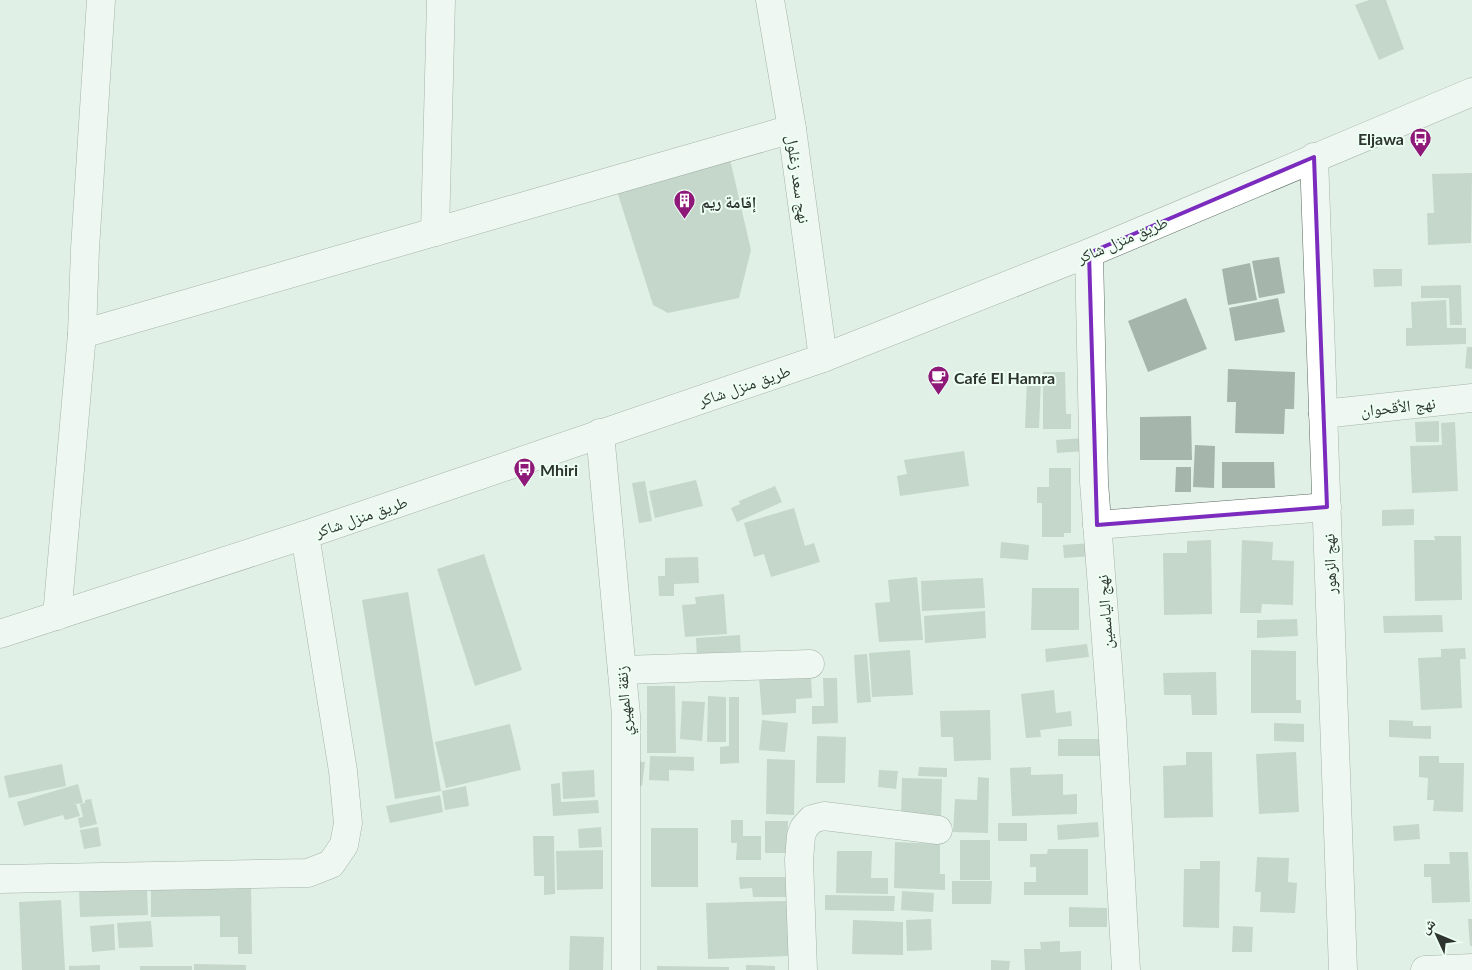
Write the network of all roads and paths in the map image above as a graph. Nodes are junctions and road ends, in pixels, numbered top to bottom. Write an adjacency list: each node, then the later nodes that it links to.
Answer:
1 (101, 0): 9 (street)
2 (441, 0): 7 (street)
3 (770, 0): 5 (street, نهج سعد زغلول)
4 (1472, 92): 6 (street, طريق منزل شاكر)
5 (792, 129): 7 (street); 10 (street, نهج سعد زغلول)
6 (1314, 157): 8 (street, طريق منزل شاكر); 12 (street, نهج الزهور)
7 (435, 232): 9 (street)
8 (1089, 253): 10 (street, طريق منزل شاكر); 15 (street, نهج الياسمين)
9 (82, 334): 17 (street)
10 (823, 358): 13 (street, طريق منزل شاكر)
11 (1472, 398): 12 (street, نهج الأقحوان)
12 (1324, 414): 14 (street, نهج الزهور)
13 (600, 433): 16 (street, طريق منزل شاكر); 20 (street, زنقة المهيري)
14 (1327, 508): 15 (street); 27 (street, نهج الزهور)
15 (1097, 525): 26 (street, نهج الياسمين)
16 (305, 535): 17 (street, طريق منزل شاكر); 22 (street)
17 (57, 616): 18 (street, طريق منزل شاكر)
18 (0, 634)
19 (810, 664): 20 (street)
20 (622, 670): 24 (street, زنقة المهيري)
21 (938, 830): 25 (street)
22 (0, 879)
23 (1472, 968): 28 (street)
24 (626, 970)
25 (803, 970)
26 (1126, 970)
27 (1344, 970)
28 (1425, 970)

